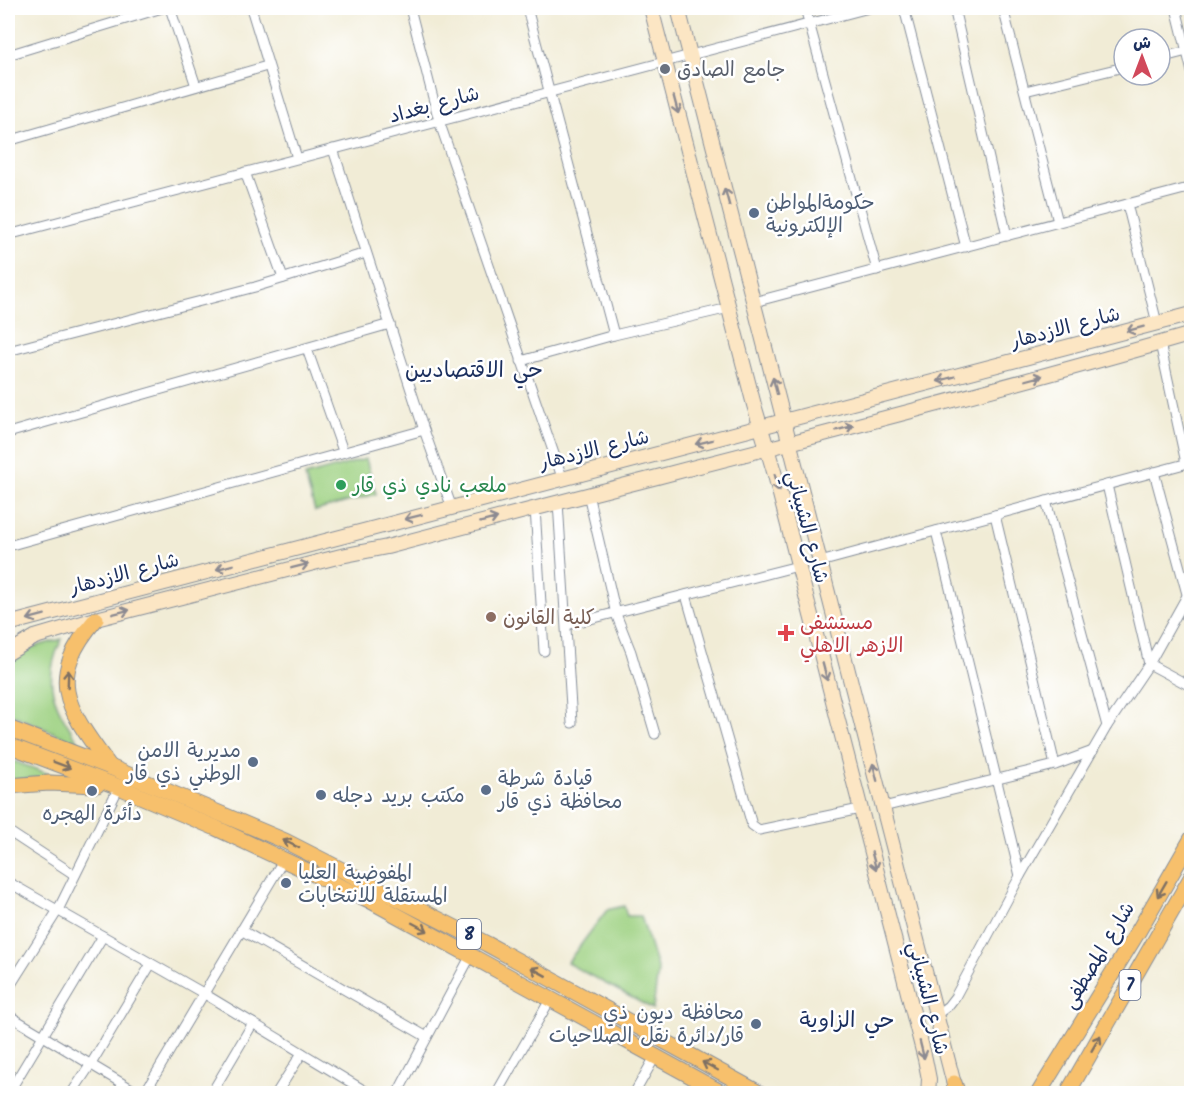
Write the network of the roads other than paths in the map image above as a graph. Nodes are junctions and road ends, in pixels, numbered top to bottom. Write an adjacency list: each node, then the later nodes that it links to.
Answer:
1 (162, 8): 16 (street)
2 (170, 8): 23 (street)
3 (251, 8): 20 (street)
4 (410, 8): 26 (street)
5 (527, 8): 25 (street)
6 (651, 8): 19 (main road, شارع الشيباني)
7 (678, 8): 17 (main road, شارع الشيباني)
8 (805, 8): 14 (street)
9 (869, 8): 14 (street, شارع بغداد)
10 (904, 8): 36 (street)
11 (954, 8): 35 (street)
12 (1003, 8): 24 (street)
13 (1176, 8): 15 (street)
14 (810, 23): 17 (street, شارع بغداد); 38 (street)
15 (1187, 51): 18 (street); 22 (street)
16 (8, 54)
17 (690, 54): 19 (street, شارع بغداد); 40 (main road, شارع الشيباني, one-way to 17)
18 (1172, 55)
19 (665, 60): 25 (street, شارع بغداد); 41 (main road, شارع الشيباني, one-way to 41)
20 (267, 66): 23 (street); 29 (street)
21 (1112, 70): 24 (street)
22 (1191, 72)
23 (196, 86): 27 (street)
24 (1024, 91): 33 (street)
25 (550, 92): 26 (street, شارع بغداد); 46 (street)
26 (439, 121): 28 (street, شارع بغداد); 51 (street)
27 (8, 141)
28 (333, 149): 29 (street, شارع بغداد); 37 (street)
29 (297, 159): 30 (street, شارع بغداد)
30 (245, 172): 34 (street, شارع بغداد); 39 (street)
31 (1191, 187): 32 (street)
32 (1127, 204): 33 (street); 43 (street)
33 (1058, 222): 35 (street)
34 (8, 235)
35 (1007, 236): 36 (street)
36 (966, 247): 38 (street)
37 (366, 254): 39 (street); 44 (street)
38 (877, 270): 40 (street)
39 (283, 278): 50 (street)
40 (754, 302): 53 (main road, شارع الشيباني, one-way to 40)
41 (729, 308): 46 (street); 54 (main road, شارع الشيباني)
42 (1191, 314): 43 (main road, شارع الازدهار)
43 (1157, 323): 47 (main road, شارع الازدهار, one-way to 47)
44 (390, 324): 49 (street); 55 (street)
45 (1191, 334): 48 (main road, شارع الازدهار)
46 (614, 335): 51 (street)
47 (1084, 342): 52 (main road); 53 (main road, شارع الازدهار, one-way to 53)
48 (1160, 343): 52 (main road, شارع الازدهار); 60 (street)
49 (307, 349): 56 (street); 59 (street)
50 (8, 351)
51 (521, 361): 62 (street)
52 (1090, 364): 57 (main road, شارع الازدهار, one-way to 52)
53 (783, 421): 54 (main road, شارع الازدهار); 57 (main road, شارع الشيباني)
54 (760, 427): 58 (main road, شارع الشيباني); 62 (main road, شارع الازدهار, one-way to 62)
55 (424, 430): 59 (street); 67 (street)
56 (8, 433)
57 (789, 443): 58 (main road, شارع الازدهار); 74 (main road, شارع الشيباني)
58 (766, 449): 64 (main road, شارع الازدهار); 75 (main road, شارع الشيباني, one-way to 75)
59 (343, 452): 72 (street)
60 (1189, 462): 61 (street)
61 (1154, 472): 63 (street); 76 (street)
62 (562, 477): 67 (main road, شارع الازدهار)
63 (1107, 485): 65 (street); 84 (street)
64 (588, 494): 66 (main road, شارع الازدهار); 78 (street)
65 (1046, 501): 69 (street); 87 (street)
66 (558, 502): 68 (main road, شارع الازدهار); 81 (street)
67 (452, 508): 71 (main road, شارع الازدهار, one-way to 71)
68 (535, 508): 73 (main road, شارع الازدهار, one-way to 68); 82 (street)
69 (994, 515): 70 (street); 92 (street)
70 (936, 531): 74 (street); 94 (street)
71 (337, 537): 73 (main road); 80 (main road, شارع الازدهار, one-way to 80)
72 (8, 546)
73 (341, 556): 79 (main road, شارع الازدهار, one-way to 73)
74 (820, 561): 97 (main road, شارع الشيباني, one-way to 74)
75 (798, 566): 77 (street); 98 (main road, شارع الشيباني, one-way to 98)
76 (1189, 590): 84 (street)
77 (686, 595): 78 (street); 98 (street)
78 (616, 614): 81 (street); 89 (street)
79 (96, 619): 83 (main road, شارع الازدهار); 93 (highway, one-way to 79)
80 (8, 624)
81 (567, 625): 86 (street)
82 (544, 651)
83 (8, 653)
84 (1149, 664): 85 (street); 87 (street)
85 (1191, 687)
86 (572, 723)
87 (1107, 726): 91 (street)
88 (8, 728): 93 (highway, 8)
89 (655, 734)
90 (8, 745): 96 (highway, 8, one-way to 96)
91 (1093, 751): 92 (street); 103 (street)
92 (1055, 765): 94 (street)
93 (110, 767): 110 (highway, 8, one-way to 93)
94 (996, 778): 97 (street); 103 (street)
95 (8, 786): 96 (highway)
96 (119, 787): 101 (highway, 8); 102 (street)
97 (883, 807): 106 (main road, شارع الشيباني)
98 (860, 809): 107 (main road, شارع الشيباني, one-way to 107)
99 (8, 831): 102 (street)
100 (1191, 838): 142 (highway, شارع المصطفى / 7, one-way to 142)
101 (284, 859): 109 (street); 113 (highway, 8, one-way to 113)
102 (75, 875): 108 (street)
103 (1020, 876): 120 (street)
104 (1191, 876): 143 (highway, شارع المصطفى / 7, one-way to 104)
105 (8, 882): 108 (street)
106 (907, 898): 107 (main road); 120 (main road, شارع الشيباني)
107 (885, 904): 141 (main road, شارع الشيباني, one-way to 141)
108 (58, 910): 111 (street); 116 (street)
109 (240, 930): 117 (street); 123 (street)
110 (464, 931): 112 (highway, 8); 113 (highway)
111 (103, 936): 115 (street); 122 (street)
112 (487, 944): 114 (highway); 140 (highway, 8, one-way to 112)
113 (457, 946): 114 (highway, 8)
114 (475, 957): 118 (highway, 8); 123 (street)
115 (151, 964): 117 (street); 126 (street)
116 (8, 989)
117 (203, 993): 121 (street); 131 (street)
118 (550, 998): 125 (highway, 8); 137 (street)
119 (8, 1015): 122 (street)
120 (936, 1015): 128 (main road, شارع الشيباني)
121 (254, 1023): 124 (street); 132 (street)
122 (43, 1036): 126 (street); 129 (street)
123 (427, 1037): 136 (street)
124 (302, 1053): 127 (street); 133 (street)
125 (656, 1055): 138 (street); 139 (highway, 8)
126 (91, 1064): 130 (street); 131 (street)
127 (353, 1083): 134 (street); 135 (street)
128 (956, 1090)
129 (8, 1094)
130 (71, 1094)
131 (142, 1094)
132 (210, 1094)
133 (276, 1094)
134 (347, 1094)
135 (370, 1094)
136 (397, 1094)
137 (496, 1094)
138 (634, 1094)
139 (724, 1094)
140 (761, 1094)
141 (928, 1094)
142 (1038, 1094)
143 (1067, 1094)

